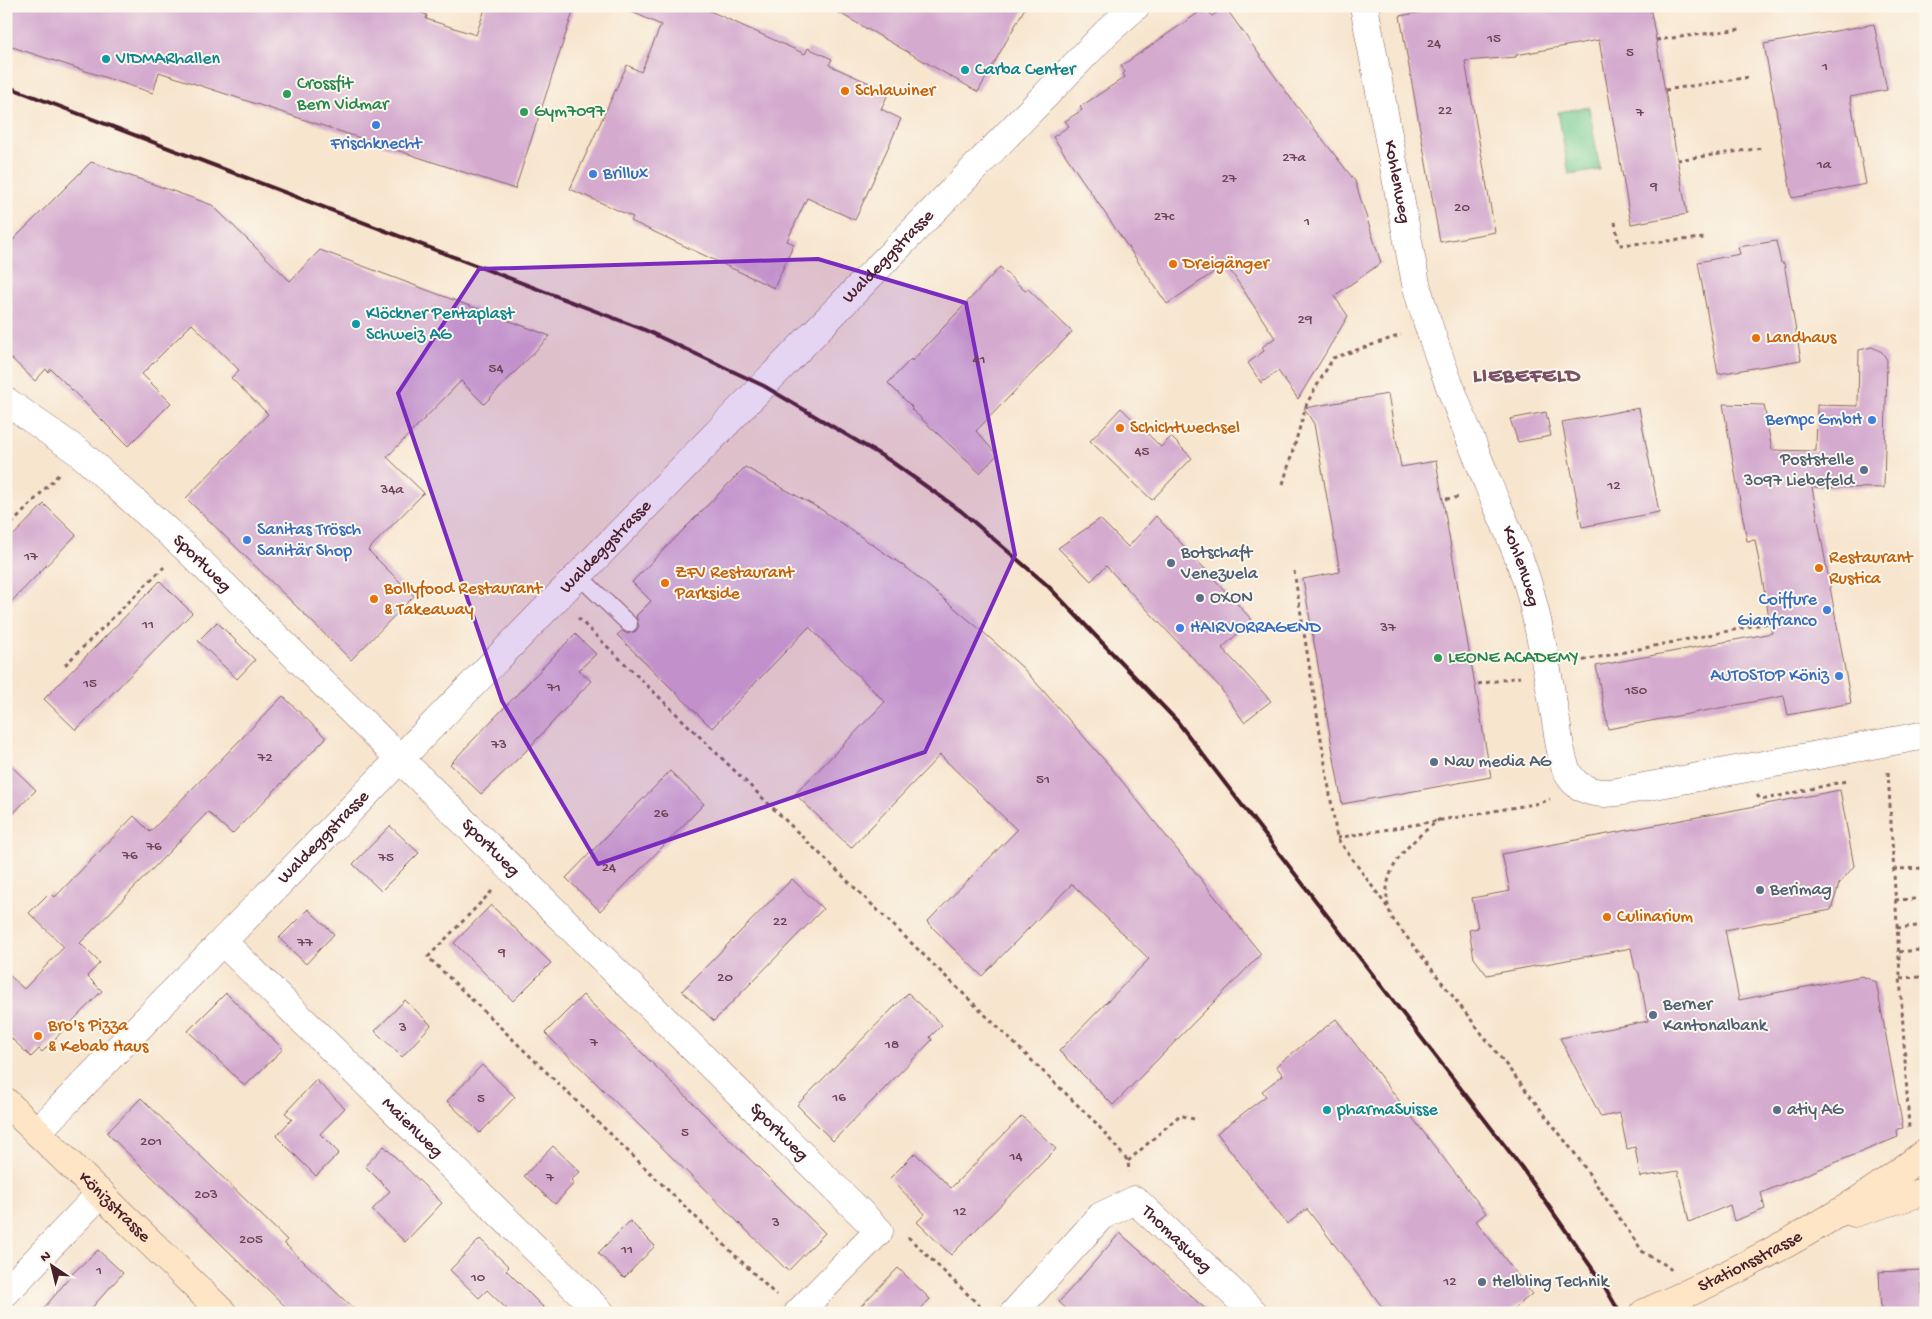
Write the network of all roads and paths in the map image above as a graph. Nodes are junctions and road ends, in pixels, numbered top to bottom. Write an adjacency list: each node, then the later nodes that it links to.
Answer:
1 (1136, 6): 20 (street, Waldeggstrasse)
2 (1364, 6): 11 (street, Kohlenweg)
3 (1742, 29): 4 (path)
4 (1656, 40)
5 (1750, 77): 6 (path)
6 (1665, 90)
7 (1762, 148): 8 (path)
8 (1677, 160)
9 (1615, 222): 10 (path)
10 (1704, 238)
11 (1427, 326): 14 (path); 25 (street, Kohlenweg)
12 (6, 401): 13 (street, Sportweg)
13 (80, 453): 17 (path); 18 (street, Sportweg)
14 (1283, 484)
15 (1456, 498): 16 (path)
16 (1446, 499)
17 (6, 530)
18 (185, 547): 24 (path); 29 (street, Sportweg)
19 (1294, 571): 32 (path)
20 (579, 576): 21 (street, Waldeggstrasse); 23 (lane)
21 (557, 598): 29 (street, Waldeggstrasse); 50 (path)
22 (1768, 623): 25 (path)
23 (629, 624)
24 (65, 665)
25 (1547, 670): 26 (path); 30 (street, Kohlenweg)
26 (1478, 684)
27 (1926, 735): 28 (street)
28 (1886, 742): 30 (street); 35 (path)
29 (401, 758): 34 (street, Sportweg); 41 (street, Waldeggstrasse)
30 (1577, 784): 31 (path)
31 (1440, 819): 32 (path); 38 (path)
32 (1337, 838): 38 (path)
33 (1926, 868): 35 (path)
34 (513, 869): 55 (street, Sportweg); 58 (path)
35 (1894, 870): 37 (path)
36 (1916, 899): 37 (path)
37 (1895, 900): 40 (path)
38 (1388, 908): 57 (path)
39 (1918, 926): 40 (path)
40 (1897, 928): 43 (path)
41 (223, 942): 48 (street, Waldeggstrasse); 60 (street, Maienweg)
42 (1919, 950): 43 (path)
43 (1899, 952): 45 (path)
44 (1920, 977): 45 (path)
45 (1900, 978): 49 (path)
46 (6, 1102): 48 (street, Könizstrasse)
47 (1198, 1120): 50 (path)
48 (37, 1132): 51 (street, Könizstrasse)
49 (1918, 1144): 54 (street, Stationsstrasse)
50 (1128, 1161): 53 (path)
51 (101, 1193): 56 (street); 59 (street, Könizstrasse)
52 (1926, 1194): 54 (street, Stationsstrasse)
53 (1135, 1200): 62 (street, Thomasweg); 63 (street, Thomasweg)
54 (1828, 1221): 57 (street, Stationsstrasse)
55 (879, 1231): 58 (street); 61 (path)
56 (6, 1292)
57 (1684, 1295): 64 (street, Stationsstrasse)
58 (788, 1305)
59 (223, 1313)
60 (601, 1313)
61 (987, 1313)
62 (1014, 1313)
63 (1254, 1313)
64 (1644, 1313)

